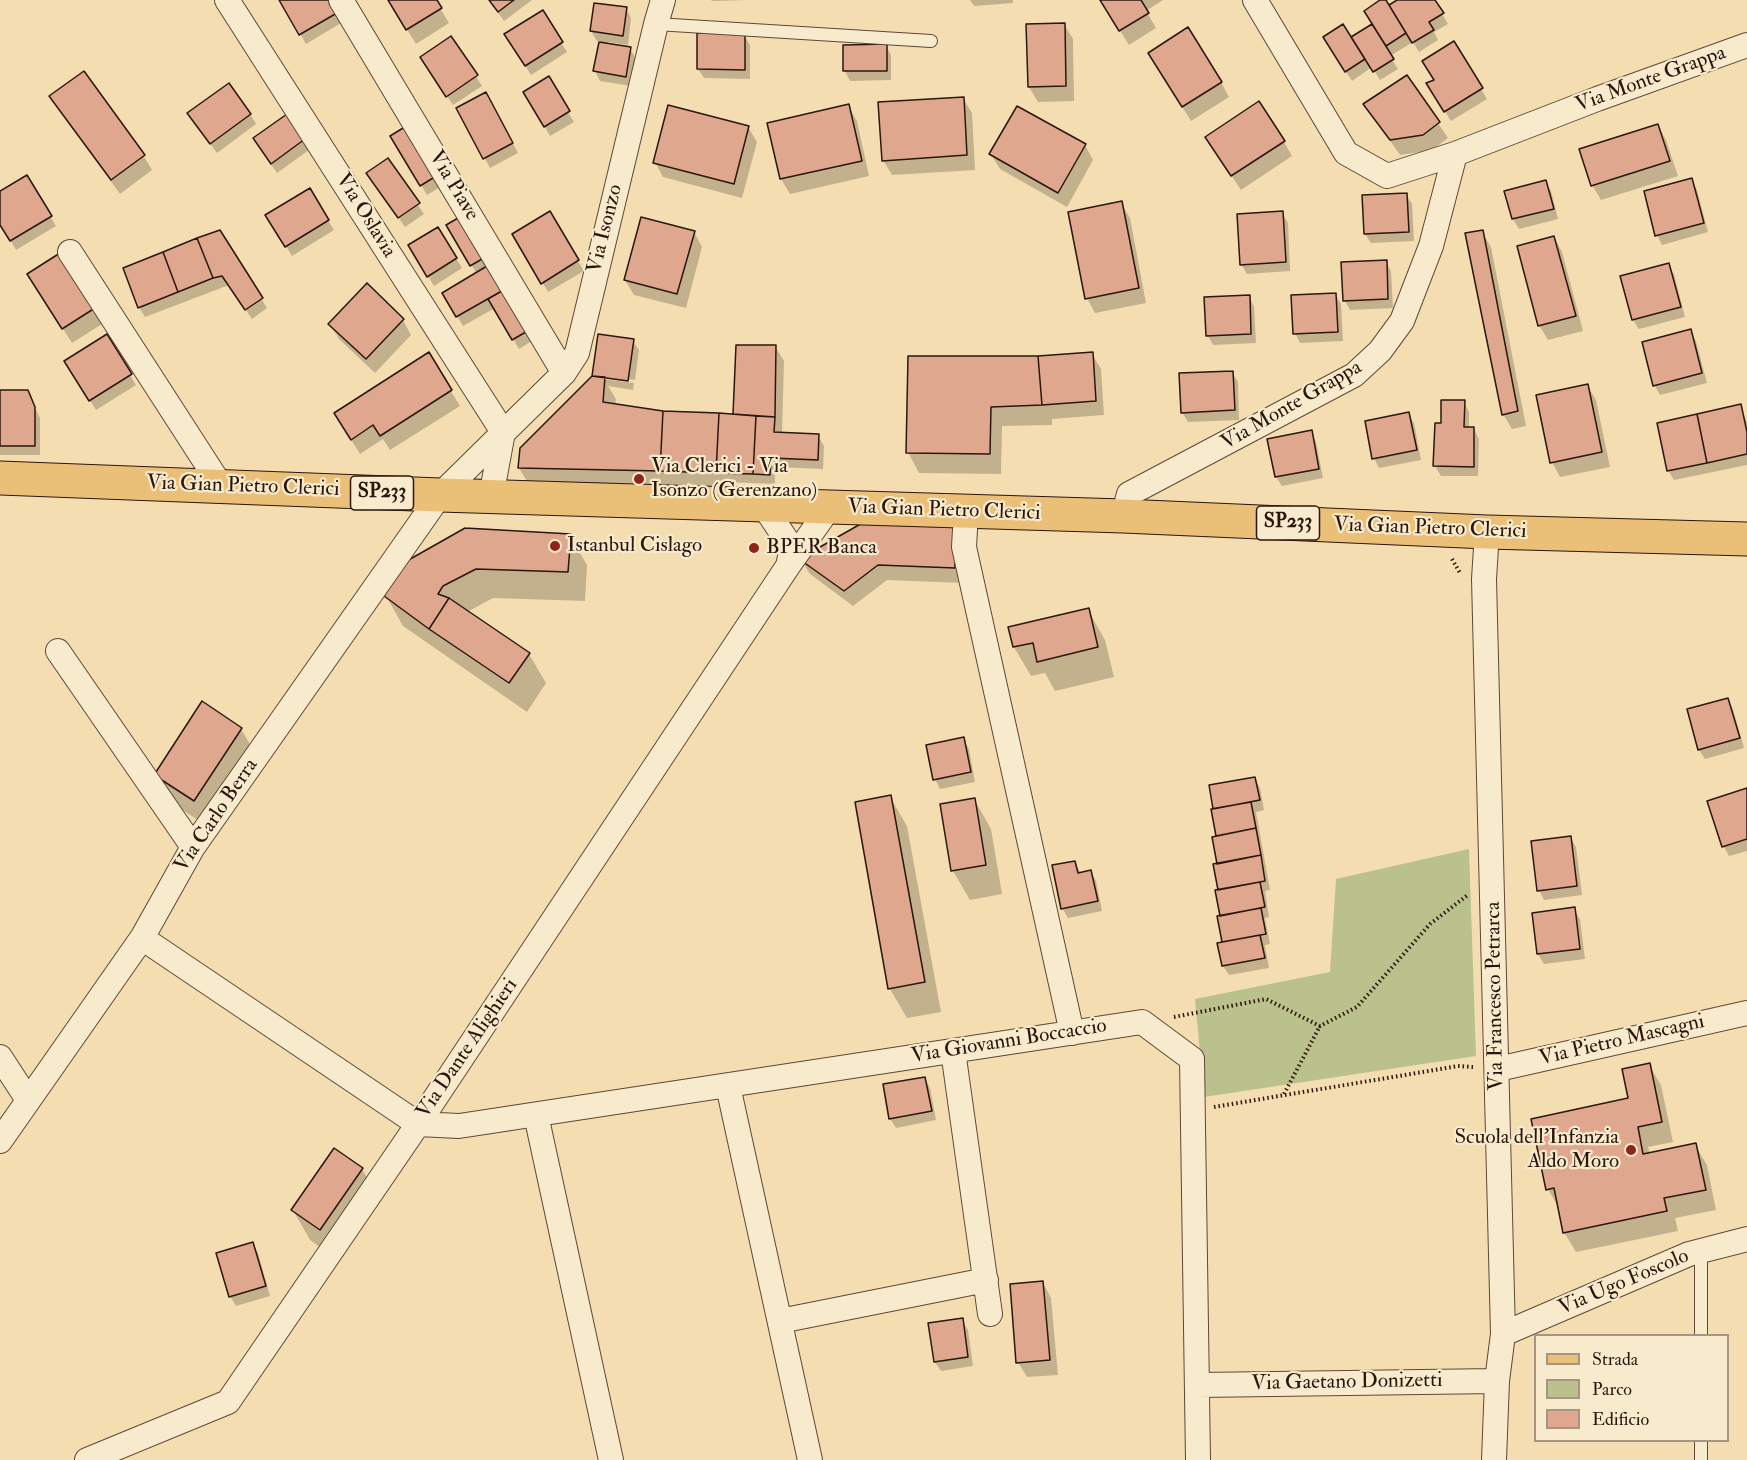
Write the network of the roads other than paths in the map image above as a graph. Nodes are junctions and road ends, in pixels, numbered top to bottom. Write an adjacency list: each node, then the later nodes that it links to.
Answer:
1 (227, 0): 11 (street, Via Oslavia)
2 (341, 0): 10 (street, Via Piave)
3 (663, 0): 5 (street, Via Isonzo)
4 (1255, 0): 8 (street, Via Monte Grappa)
5 (656, 24): 6 (lane); 10 (street, Via Isonzo)
6 (931, 41)
7 (1747, 45): 8 (street, Via Monte Grappa)
8 (1455, 154): 19 (street, Via Monte Grappa)
9 (70, 252): 13 (street)
10 (564, 373): 11 (street, Via Isonzo)
11 (502, 432): 14 (street, Via Isonzo); 15 (street)
12 (0, 478): 13 (main road, Via Gian Pietro Clerici / SP233)
13 (221, 486): 14 (main road, Via Gian Pietro Clerici / SP233)
14 (440, 495): 15 (main road, Via Gian Pietro Clerici / SP233); 24 (street, Via Carlo Berra)
15 (491, 496): 16 (main road, Via Gian Pietro Clerici / SP233)
16 (764, 505): 17 (main road, Via Gian Pietro Clerici / SP233); 22 (street)
17 (829, 508): 18 (main road, Via Gian Pietro Clerici / SP233); 22 (street, Via Dante Alighieri)
18 (966, 512): 19 (main road, Via Gian Pietro Clerici / SP233); 27 (street)
19 (1123, 516): 20 (main road, Via Gian Pietro Clerici / SP233)
20 (1487, 532): 21 (main road, Via Gian Pietro Clerici / SP233); 30 (street, Via Francesco Petrarca)
21 (1746, 542)
22 (788, 566): 34 (street, Via Dante Alighieri)
23 (57, 651): 24 (street)
24 (193, 847): 25 (street, Via Carlo Berra)
25 (142, 938): 32 (street, Via Carlo Berra); 34 (street)
26 (1747, 1013): 30 (street, Via Pietro Mascagni)
27 (1072, 1033): 28 (street, Via Giovanni Boccaccio); 44 (street, Via Giovanni Boccaccio)
28 (953, 1051): 31 (street, Via Giovanni Boccaccio); 38 (street)
29 (0, 1057): 32 (street)
30 (1498, 1069): 41 (street, Via Francesco Petrarca)
31 (728, 1086): 33 (street, Via Giovanni Boccaccio); 40 (street)
32 (28, 1100): 35 (street, Via Carlo Berra)
33 (536, 1114): 34 (street, Via Giovanni Boccaccio); 47 (street)
34 (418, 1124): 46 (street, Via Dante Alighieri)
35 (0, 1141)
36 (1747, 1239): 37 (street, Via Ugo Foscolo)
37 (1701, 1251): 41 (street, Via Ugo Foscolo); 42 (lane)
38 (986, 1280): 39 (street); 40 (street)
39 (990, 1314)
40 (780, 1321): 48 (street)
41 (1503, 1334): 43 (street, Via Francesco Petrarca)
42 (1701, 1334)
43 (1497, 1381): 44 (street, Via Gaetano Donizetti); 50 (street, Via Francesco Petrarca)
44 (1198, 1384): 49 (street)
45 (1701, 1442): 51 (lane)
46 (87, 1460)
47 (611, 1460)
48 (810, 1460)
49 (1198, 1460)
50 (1494, 1460)
51 (1701, 1460)

